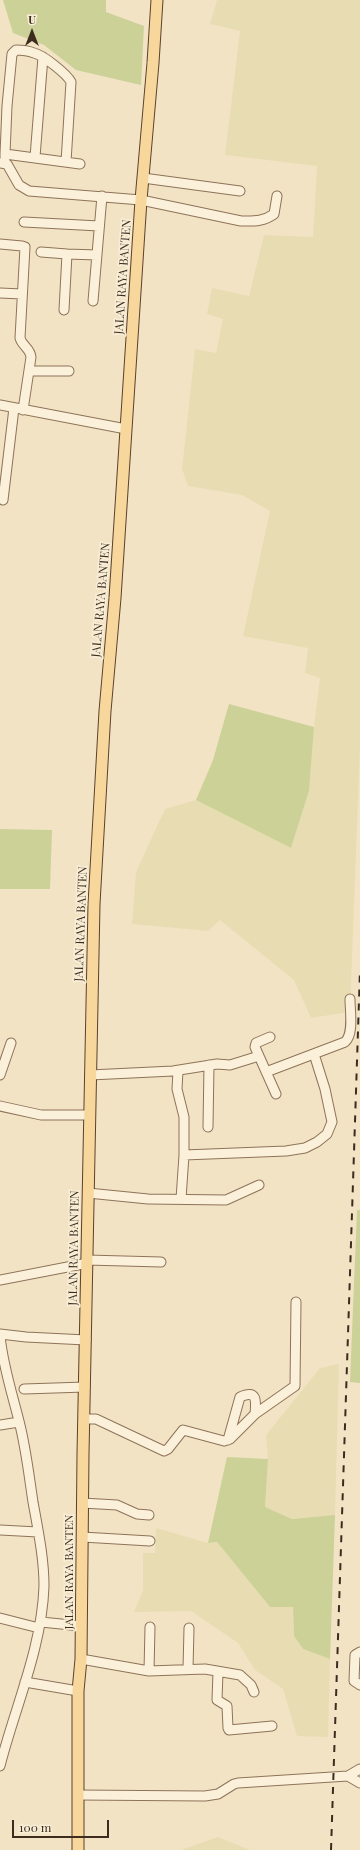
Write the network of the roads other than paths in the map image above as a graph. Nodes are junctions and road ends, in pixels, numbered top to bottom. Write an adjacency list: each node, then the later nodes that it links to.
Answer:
1 (157, 0): 8 (main road, JALAN RAYA BANTEN)
2 (43, 57): 3 (street); 4 (street); 5 (street)
3 (6, 154): 4 (street); 6 (street)
4 (35, 157): 5 (street)
5 (66, 162): 7 (street)
6 (3, 163): 10 (street)
7 (80, 164)
8 (142, 178): 9 (street); 12 (main road, JALAN RAYA BANTEN)
9 (240, 191)
10 (102, 196): 12 (street); 14 (street)
11 (277, 196): 12 (street)
12 (141, 200): 27 (main road, JALAN RAYA BANTEN)
13 (24, 222): 14 (street)
14 (99, 226): 18 (street)
15 (0, 244): 20 (street)
16 (41, 252): 17 (street)
17 (67, 254): 18 (street); 22 (street)
18 (97, 255): 21 (street)
19 (0, 293): 20 (street)
20 (22, 294): 23 (street)
21 (93, 301)
22 (64, 310)
23 (30, 371): 24 (street); 26 (street)
24 (69, 371)
25 (0, 405): 26 (street)
26 (19, 409): 27 (street); 28 (street)
27 (126, 429): 39 (main road, JALAN RAYA BANTEN)
28 (3, 500)
29 (350, 999): 32 (street)
30 (270, 1037): 33 (street)
31 (11, 1043): 34 (street)
32 (314, 1054): 37 (street); 44 (street)
33 (260, 1056): 35 (street); 37 (street)
34 (2, 1064): 38 (street)
35 (209, 1065): 36 (street); 43 (street)
36 (178, 1071): 39 (street); 44 (street)
37 (266, 1072): 40 (street)
38 (0, 1075)
39 (90, 1075): 42 (main road, JALAN RAYA BANTEN)
40 (276, 1094)
41 (0, 1106): 42 (street)
42 (89, 1115): 46 (main road, JALAN RAYA BANTEN)
43 (208, 1127)
44 (184, 1155): 47 (street)
45 (259, 1185): 47 (street)
46 (88, 1194): 47 (street); 48 (main road, JALAN RAYA BANTEN)
47 (181, 1199)
48 (87, 1262): 49 (street); 50 (street); 53 (main road, JALAN RAYA BANTEN)
49 (161, 1262)
50 (0, 1280)
51 (296, 1302): 57 (street)
52 (0, 1335): 53 (street); 54 (street)
53 (86, 1340): 55 (main road, JALAN RAYA BANTEN)
54 (3, 1370): 59 (street)
55 (85, 1387): 56 (street); 58 (main road, JALAN RAYA BANTEN)
56 (24, 1389)
57 (255, 1414): 61 (street); 61 (street)
58 (84, 1419): 61 (street); 62 (main road, JALAN RAYA BANTEN)
59 (19, 1422): 60 (street); 65 (street)
60 (0, 1425)
61 (228, 1440)
62 (82, 1504): 63 (street); 66 (main road, JALAN RAYA BANTEN)
63 (149, 1515)
64 (0, 1530): 65 (street)
65 (38, 1532): 69 (street)
66 (82, 1537): 67 (street); 70 (main road, JALAN RAYA BANTEN)
67 (150, 1541)
68 (0, 1618): 69 (street)
69 (40, 1625): 70 (street); 78 (street)
70 (81, 1626): 74 (main road, JALAN RAYA BANTEN)
71 (150, 1627): 76 (street)
72 (189, 1628): 75 (street)
73 (360, 1652): 79 (street)
74 (81, 1660): 76 (street); 80 (main road, JALAN RAYA BANTEN)
75 (188, 1669): 76 (street); 77 (street)
76 (149, 1671)
77 (218, 1672): 81 (street); 82 (street)
78 (25, 1682): 80 (street); 83 (street)
79 (360, 1685)
80 (78, 1691): 87 (main road, JALAN RAYA BANTEN)
81 (254, 1692)
82 (272, 1726)
83 (0, 1766)
84 (360, 1769): 85 (street)
85 (348, 1776): 86 (street); 87 (street)
86 (360, 1783)
87 (78, 1795): 88 (main road, JALAN RAYA BANTEN)
88 (78, 1850)

